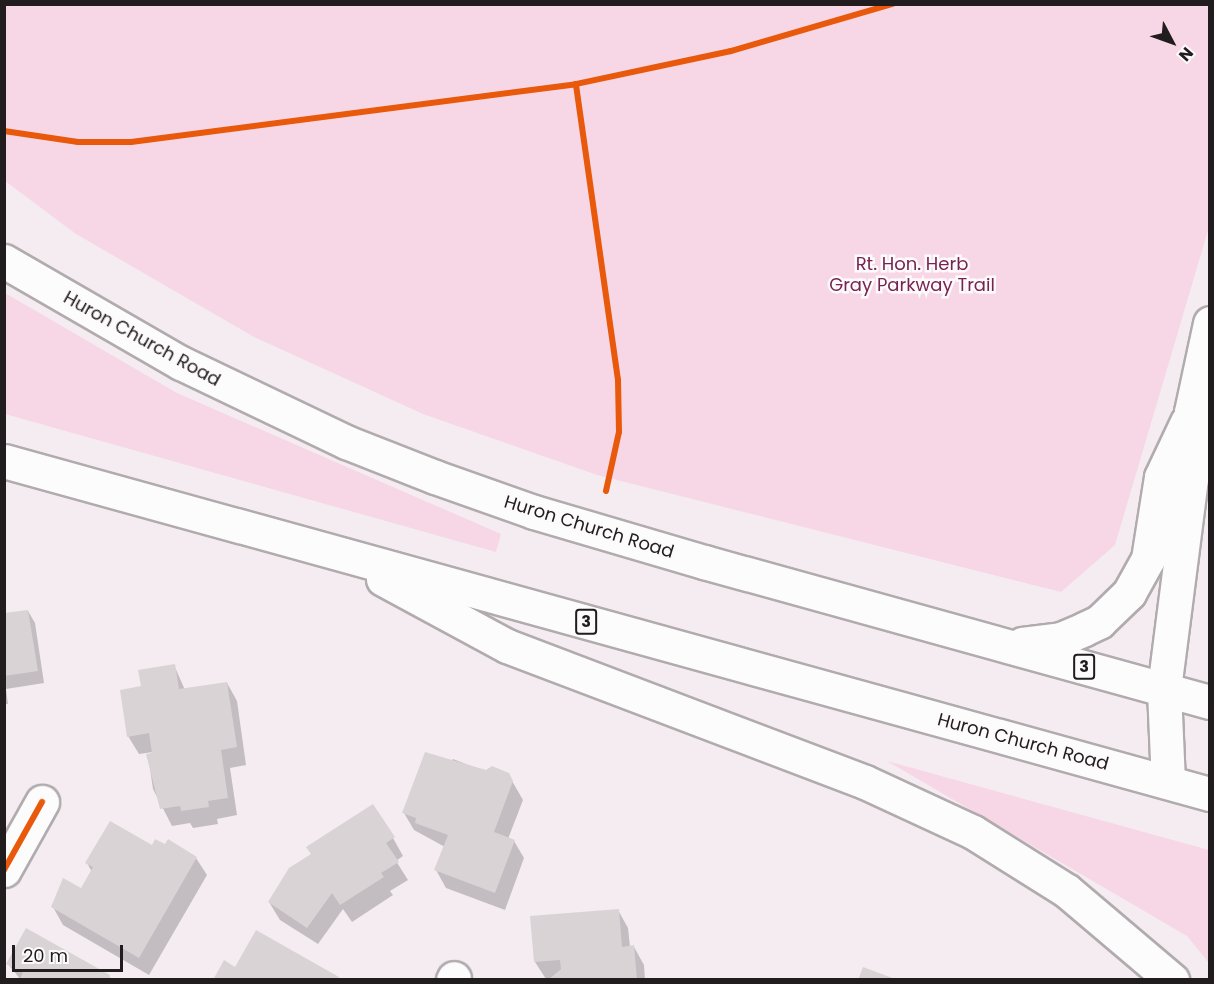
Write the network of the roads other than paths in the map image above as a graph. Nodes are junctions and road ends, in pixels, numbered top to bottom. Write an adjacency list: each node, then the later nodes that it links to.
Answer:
1 (4, 261): 6 (main road, Huron Church Road / 3)
2 (1209, 323): 3 (main road)
3 (1191, 412): 6 (main road); 7 (main road)
4 (4, 461): 5 (main road, Huron Church Road / 3)
5 (331, 552): 9 (main road, Huron Church Road / 3); 13 (main road)
6 (1005, 644): 7 (main road, Huron Church Road / 3)
7 (1164, 689): 8 (main road, Huron Church Road / 3); 9 (main road)
8 (1209, 702)
9 (1168, 782): 10 (main road, Huron Church Road / 3)
10 (1209, 794)
11 (42, 802): 12 (main road)
12 (4, 870)
13 (1172, 980)

